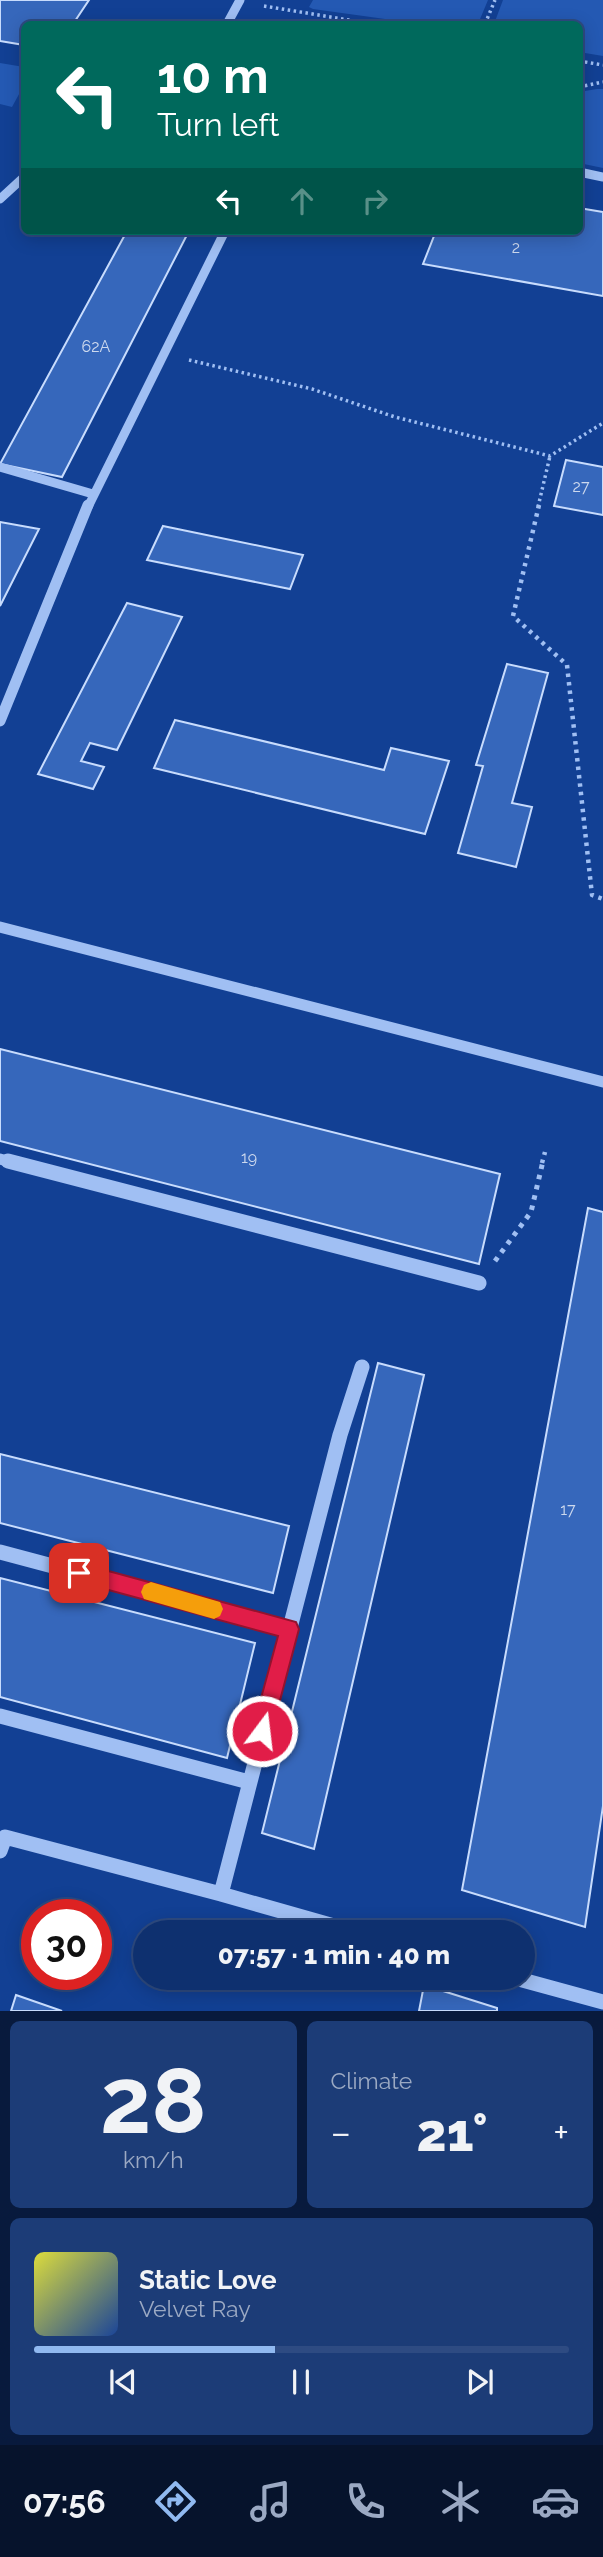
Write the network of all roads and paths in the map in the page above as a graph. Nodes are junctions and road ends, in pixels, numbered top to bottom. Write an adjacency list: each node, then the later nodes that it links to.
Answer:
1 (495, 0): 5 (path)
2 (239, 1): 3 (street); 4 (path)
3 (229, 21)
4 (356, 21)
5 (486, 21)
6 (583, 62): 7 (path)
7 (603, 65)
8 (603, 82): 9 (path)
9 (583, 86)
10 (583, 173): 11 (street)
11 (603, 177)
12 (21, 180): 13 (street)
13 (0, 200)
14 (223, 235): 15 (street)
15 (165, 355): 17 (path); 19 (street)
16 (603, 423): 17 (path)
17 (550, 456): 21 (path)
18 (0, 467): 19 (street)
19 (93, 494): 20 (street)
20 (0, 721)
21 (603, 899)
22 (0, 927): 23 (street)
23 (603, 1082)
24 (545, 1152): 26 (path)
25 (0, 1159): 26 (street)
26 (479, 1283)
27 (362, 1367): 29 (street)
28 (0, 1552): 29 (street)
29 (289, 1629): 31 (street)
30 (0, 1716): 31 (street)
31 (249, 1782): 33 (street)
32 (2, 1844): 33 (street)
33 (221, 1894): 34 (street)
34 (313, 1920)
35 (535, 1983): 36 (street)
36 (603, 2002)

